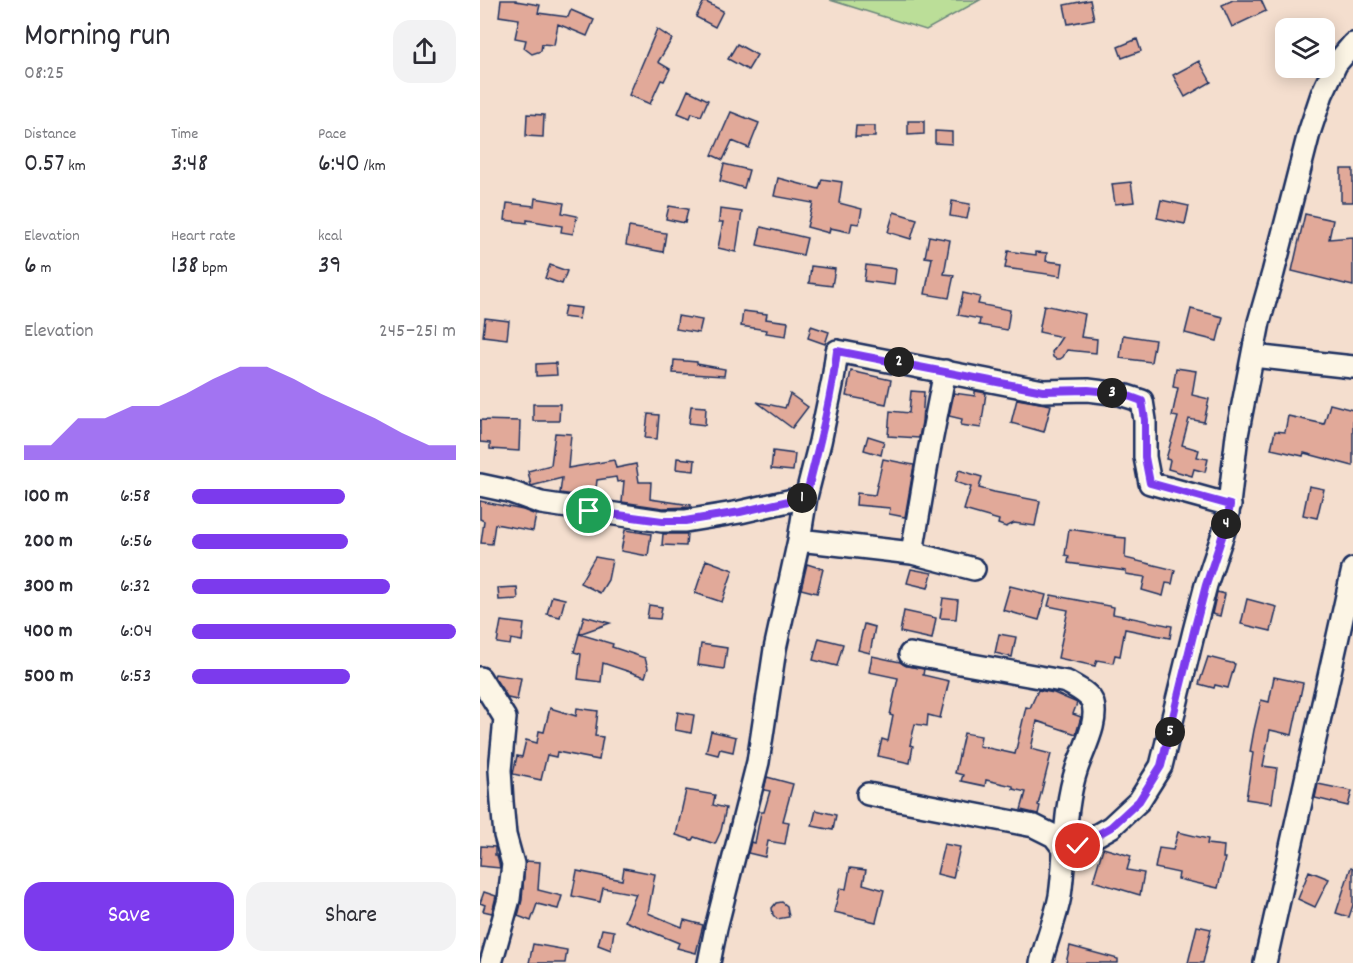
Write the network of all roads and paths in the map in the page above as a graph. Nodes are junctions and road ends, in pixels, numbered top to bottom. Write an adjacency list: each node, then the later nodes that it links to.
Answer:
1 (1353, 44): 2 (street)
2 (1253, 356): 3 (street); 7 (street)
3 (1353, 367)
4 (945, 371): 6 (street); 7 (street); 9 (street)
5 (480, 485): 6 (street)
6 (806, 497): 8 (street)
7 (1230, 505): 15 (street)
8 (800, 540): 9 (street); 17 (street)
9 (912, 552): 10 (street)
10 (974, 568)
11 (1353, 569): 19 (street)
12 (910, 654): 15 (street)
13 (480, 678): 16 (street)
14 (868, 794): 15 (street)
15 (1064, 849): 18 (street)
16 (491, 963)
17 (709, 963)
18 (1041, 963)
19 (1265, 963)

